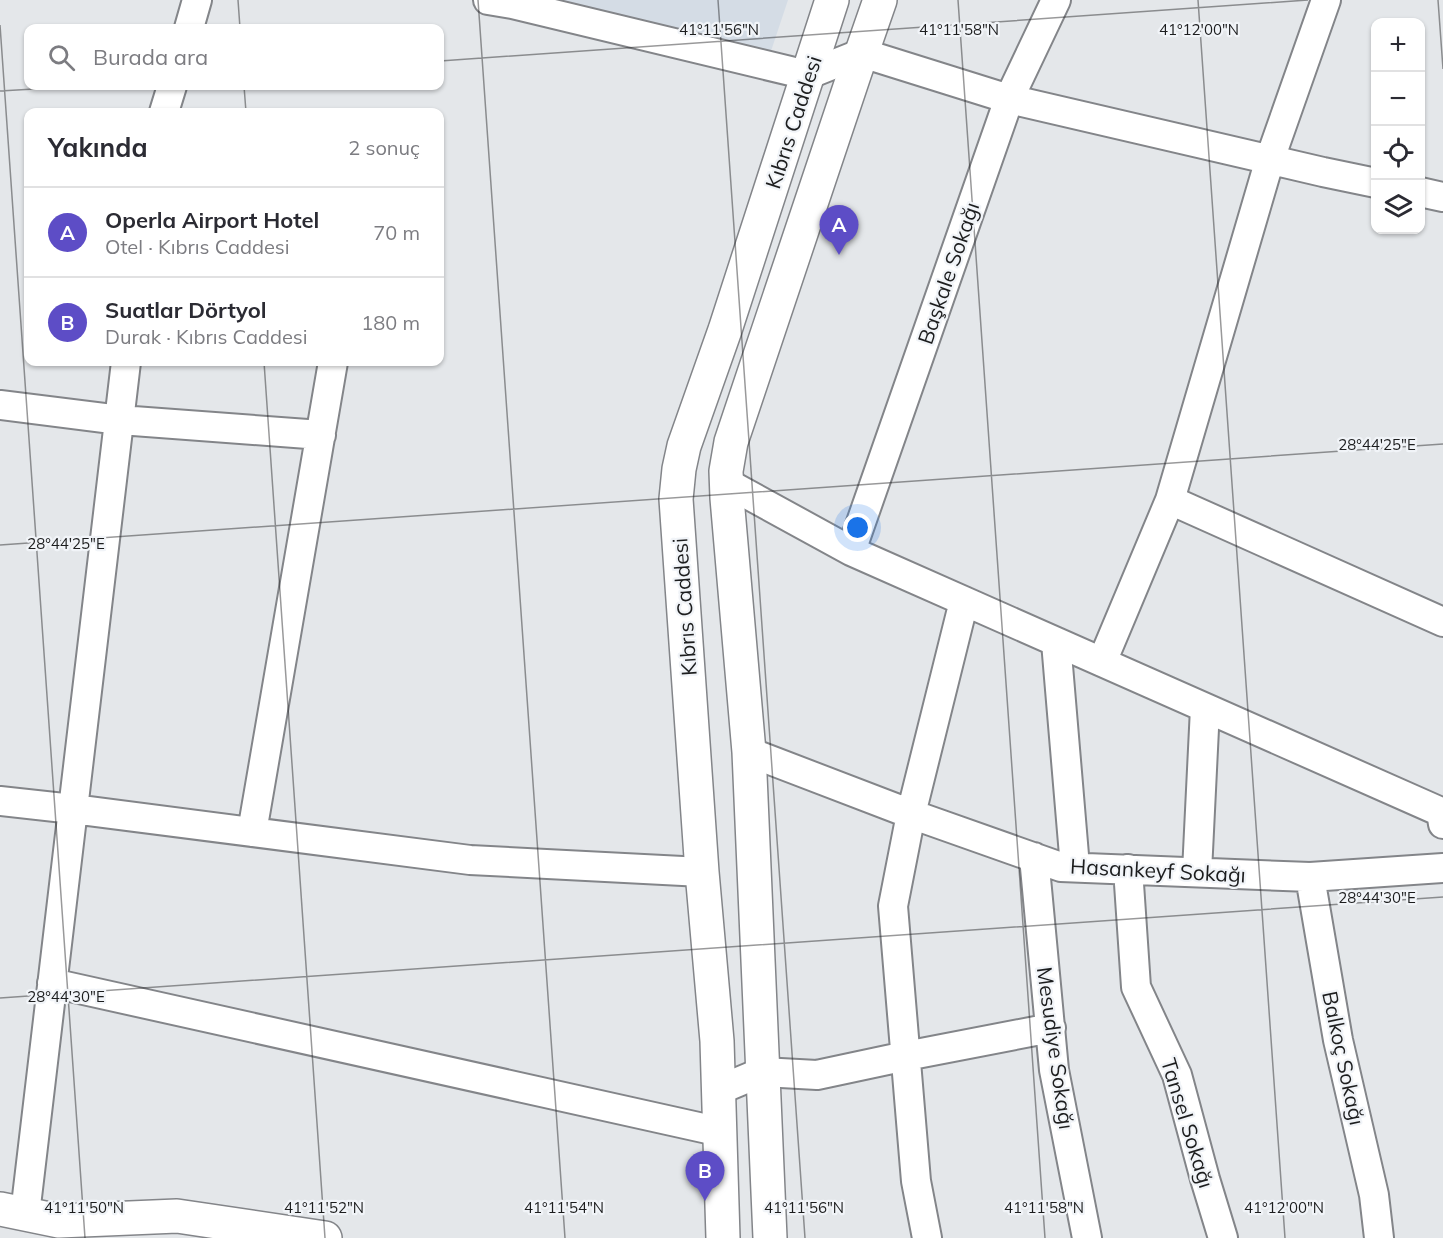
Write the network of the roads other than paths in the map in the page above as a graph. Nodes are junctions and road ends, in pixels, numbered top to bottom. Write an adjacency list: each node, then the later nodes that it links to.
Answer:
1 (197, 0): 7 (street)
2 (488, 0): 9 (street)
3 (832, 0): 9 (main road, Kıbrıs Caddesi)
4 (880, 0): 8 (main road)
5 (1056, 0): 11 (street, Başkale Sokağı)
6 (1326, 0): 13 (street)
7 (190, 24)
8 (862, 53): 9 (street); 11 (street); 22 (main road)
9 (807, 75): 40 (main road, Kıbrıs Caddesi)
10 (171, 90): 12 (street)
11 (1009, 99): 13 (street); 24 (street, Başkale Sokağı)
12 (165, 108)
13 (1270, 159): 14 (street); 23 (street)
14 (1371, 182)
15 (1425, 193): 16 (street)
16 (1443, 197)
17 (126, 366): 20 (street)
18 (332, 366): 21 (street)
19 (0, 405): 20 (street)
20 (120, 420): 21 (street); 32 (street)
21 (321, 435): 35 (street)
22 (727, 483): 24 (street); 30 (main road)
23 (1170, 500): 26 (street); 28 (street)
24 (851, 551): 25 (street)
25 (964, 601): 27 (street); 33 (street)
26 (1443, 622)
27 (1056, 642): 28 (street); 37 (street)
28 (1102, 662): 29 (street)
29 (1205, 708): 34 (street); 41 (street)
30 (749, 752): 33 (street, Hasankeyf Sokağı); 46 (main road)
31 (0, 801): 32 (street)
32 (73, 809): 35 (street); 43 (street)
33 (911, 814): 36 (street, Hasankeyf Sokağı); 45 (street)
34 (1442, 816)
35 (252, 832): 40 (street)
36 (1034, 857): 37 (street, Hasankeyf Sokağı); 44 (street, Mesudiye Sokağı)
37 (1075, 867): 39 (street, Hasankeyf Sokağı)
38 (1443, 868): 42 (street, Hasankeyf Sokağı)
39 (1128, 869): 41 (street, Hasankeyf Sokağı); 57 (street, Tansel Sokağı)
40 (702, 872): 47 (main road, Kıbrıs Caddesi)
41 (1197, 872): 42 (street, Hasankeyf Sokağı)
42 (1310, 877): 58 (street, Balkoç Sokağı)
43 (52, 983): 48 (street); 49 (street)
44 (1051, 1029): 45 (street); 56 (street, Mesudiye Sokağı)
45 (906, 1056): 46 (street); 55 (street)
46 (762, 1072): 47 (street); 54 (main road)
47 (719, 1089): 48 (main road, Kıbrıs Caddesi)
48 (720, 1131): 53 (main road, Kıbrıs Caddesi)
49 (12, 1212): 50 (main road)
50 (59, 1230): 51 (main road)
51 (260, 1233): 52 (main road)
52 (325, 1238)
53 (723, 1238)
54 (770, 1238)
55 (927, 1238)
56 (1087, 1238)
57 (1223, 1238)
58 (1379, 1238)

